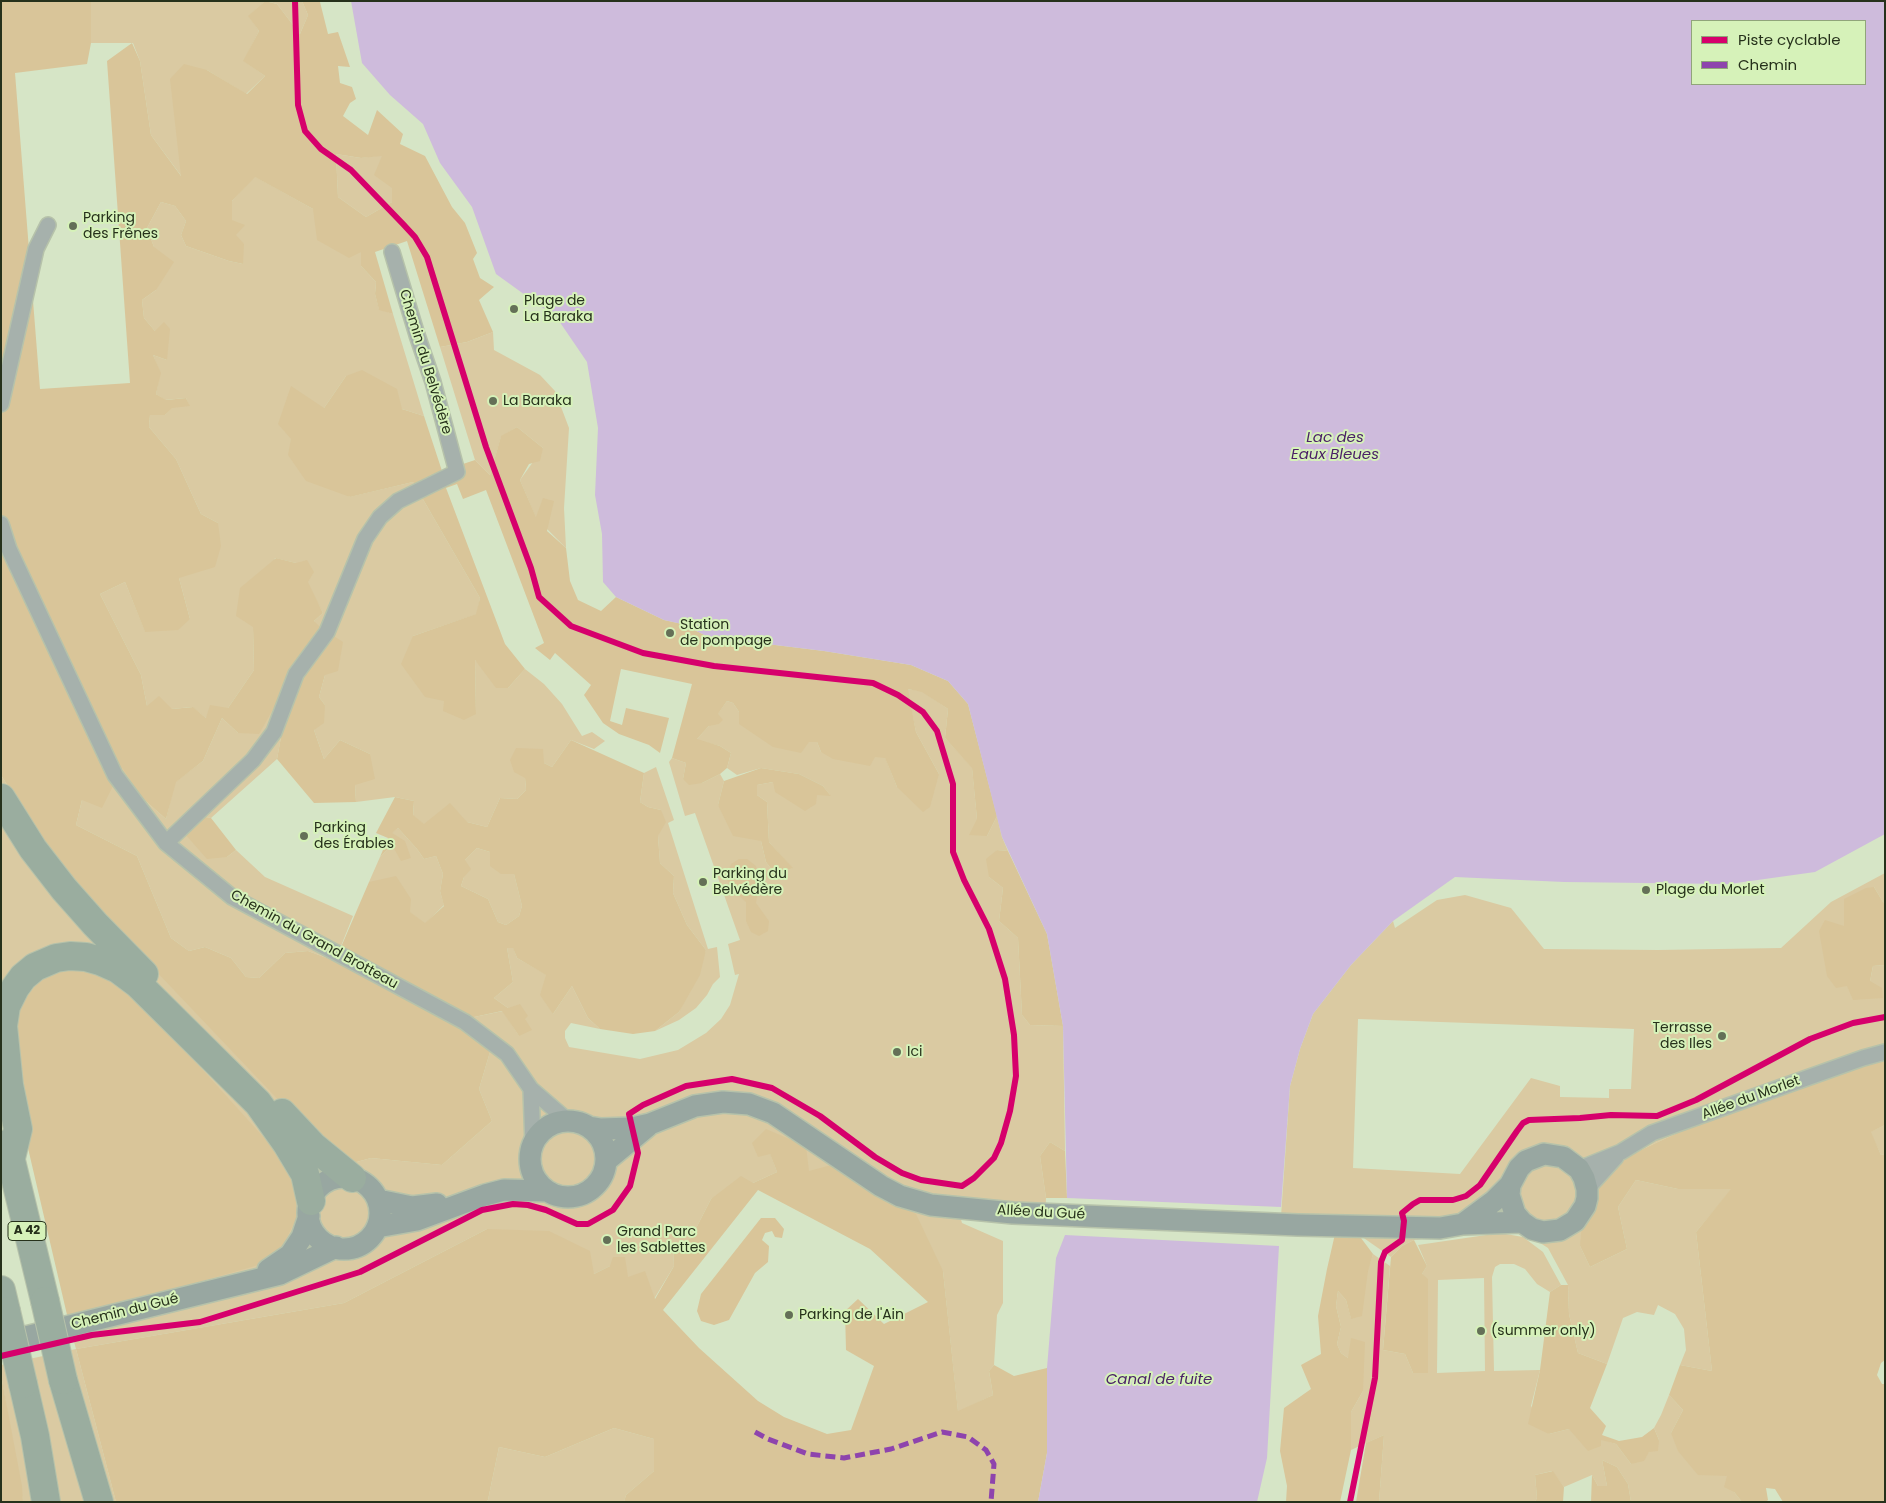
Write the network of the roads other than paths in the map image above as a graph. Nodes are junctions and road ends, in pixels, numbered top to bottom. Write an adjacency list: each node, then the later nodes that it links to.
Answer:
1 (48, 225): 3 (street)
2 (392, 252): 6 (street, Chemin du Belvédère)
3 (1, 404)
4 (1, 524): 6 (street, Chemin du Grand Brotteau)
5 (1, 798): 18 (highway)
6 (166, 843): 8 (street, Chemin du Grand Brotteau)
7 (1885, 1052): 14 (street, Allée du Morlet)
8 (531, 1089): 10 (street, Chemin du Grand Brotteau); 13 (street)
9 (1, 1118): 16 (highway, A 42)
10 (568, 1121): 12 (street); 13 (street)
11 (650, 1124): 12 (street, Allée du Gué); 15 (street, Allée du Gué); 25 (street, Allée du Gué)
12 (589, 1127): 15 (street)
13 (532, 1150): 21 (street); 22 (street)
14 (1621, 1152): 17 (street, Allée du Morlet); 20 (street, Allée du Morlet)
15 (606, 1161): 21 (street)
16 (10, 1162): 23 (highway); 32 (highway, A 42, bridge)
17 (1579, 1169): 19 (street); 20 (street)
18 (352, 1178): 22 (street); 23 (street)
19 (1510, 1185): 24 (street); 25 (street, Allée du Gué)
20 (1587, 1189): 24 (street)
21 (546, 1191): 26 (street)
22 (378, 1200): 26 (street)
23 (310, 1209): 27 (street); 28 (street, Chemin du Gué)
24 (1522, 1222): 25 (street, Allée du Gué)
25 (1463, 1224)
26 (377, 1227): 27 (street)
27 (336, 1247): 28 (street, Chemin du Gué)
28 (249, 1282): 30 (street, Chemin du Gué)
29 (4, 1301): 31 (highway, bridge)
30 (1, 1343)
31 (45, 1497)
32 (99, 1502)

